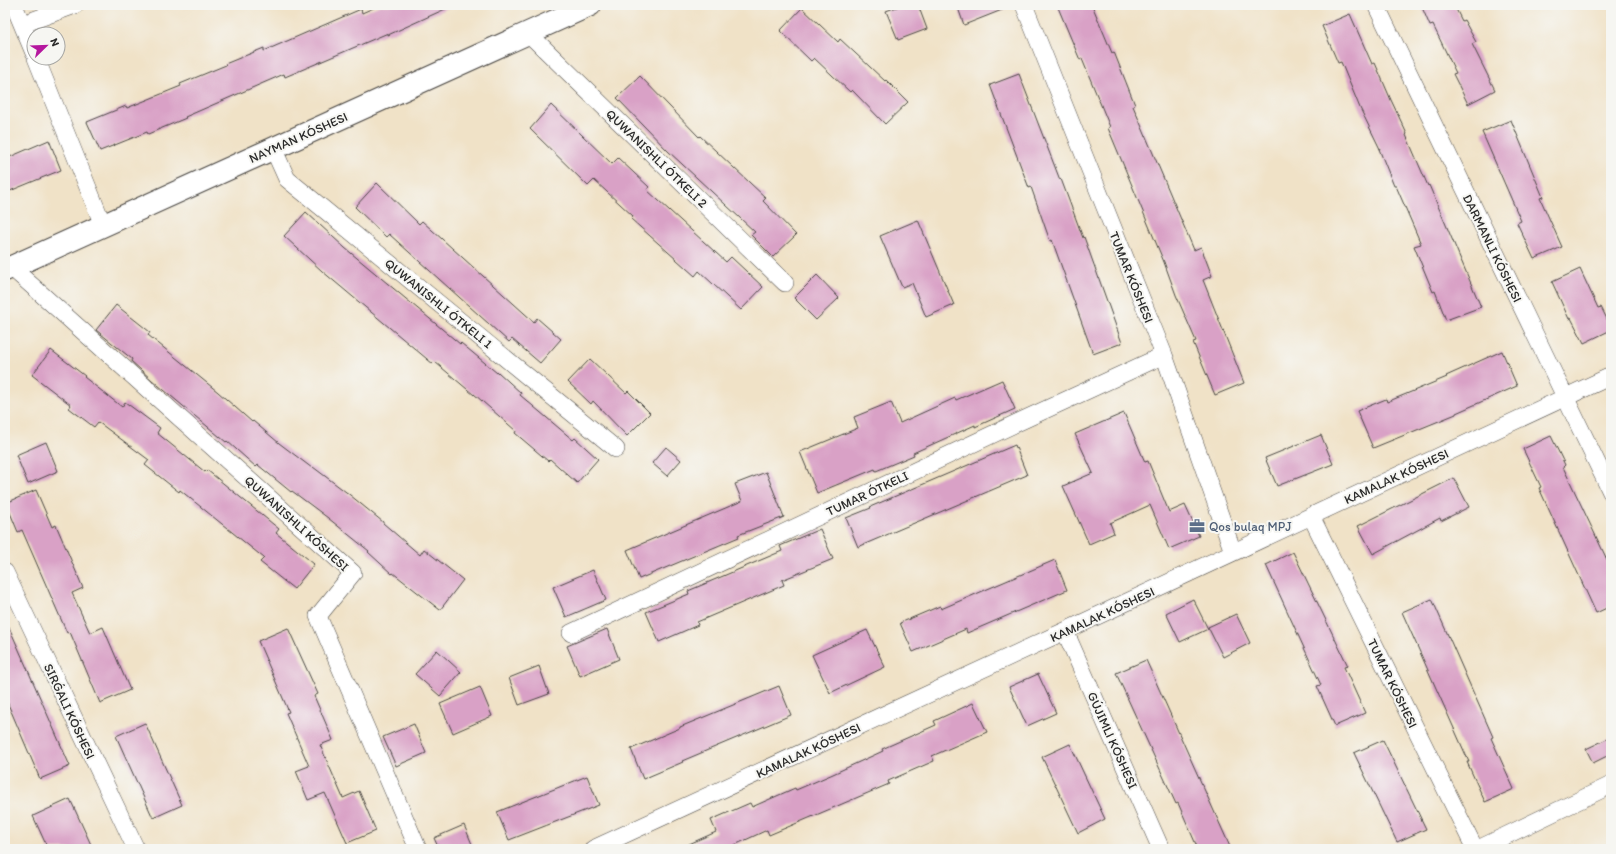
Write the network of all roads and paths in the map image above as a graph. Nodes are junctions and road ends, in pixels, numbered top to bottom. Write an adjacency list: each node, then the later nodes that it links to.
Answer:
1 (14, 5): 6 (street)
2 (75, 5): 6 (street)
3 (590, 5): 8 (main road, NAYMAN KÓSHESI)
4 (1024, 5): 14 (street, TUMAR KÓSHESI)
5 (1376, 5): 16 (street)
6 (23, 24): 7 (street)
7 (26, 32)
8 (528, 33): 10 (main road, NAYMAN KÓSHESI); 13 (street)
9 (39, 66): 11 (street)
10 (273, 148): 11 (main road, NAYMAN KÓSHESI); 17 (street)
11 (103, 226): 12 (main road, NAYMAN KÓSHESI)
12 (8, 269): 26 (street)
13 (785, 283)
14 (1164, 355): 20 (street, TUMAR KÓSHESI); 23 (street, TUMAR ÓTKELI)
15 (1611, 376): 16 (street, KAMALAK KÓSHESI)
16 (1565, 397): 18 (street); 19 (street, KAMALAK KÓSHESI)
17 (616, 449)
18 (1611, 492)
19 (1311, 516): 20 (street, KAMALAK KÓSHESI); 29 (street, TUMAR KÓSHESI)
20 (1233, 552): 22 (street, KAMALAK KÓSHESI)
21 (5, 572): 25 (street)
22 (1065, 631): 27 (street, KAMALAK KÓSHESI); 28 (street, GÚJIMLI KÓSHESI)
23 (571, 633)
24 (1611, 785): 29 (street)
25 (136, 849)
26 (418, 849)
27 (593, 849)
28 (1161, 849)
29 (1477, 849)

